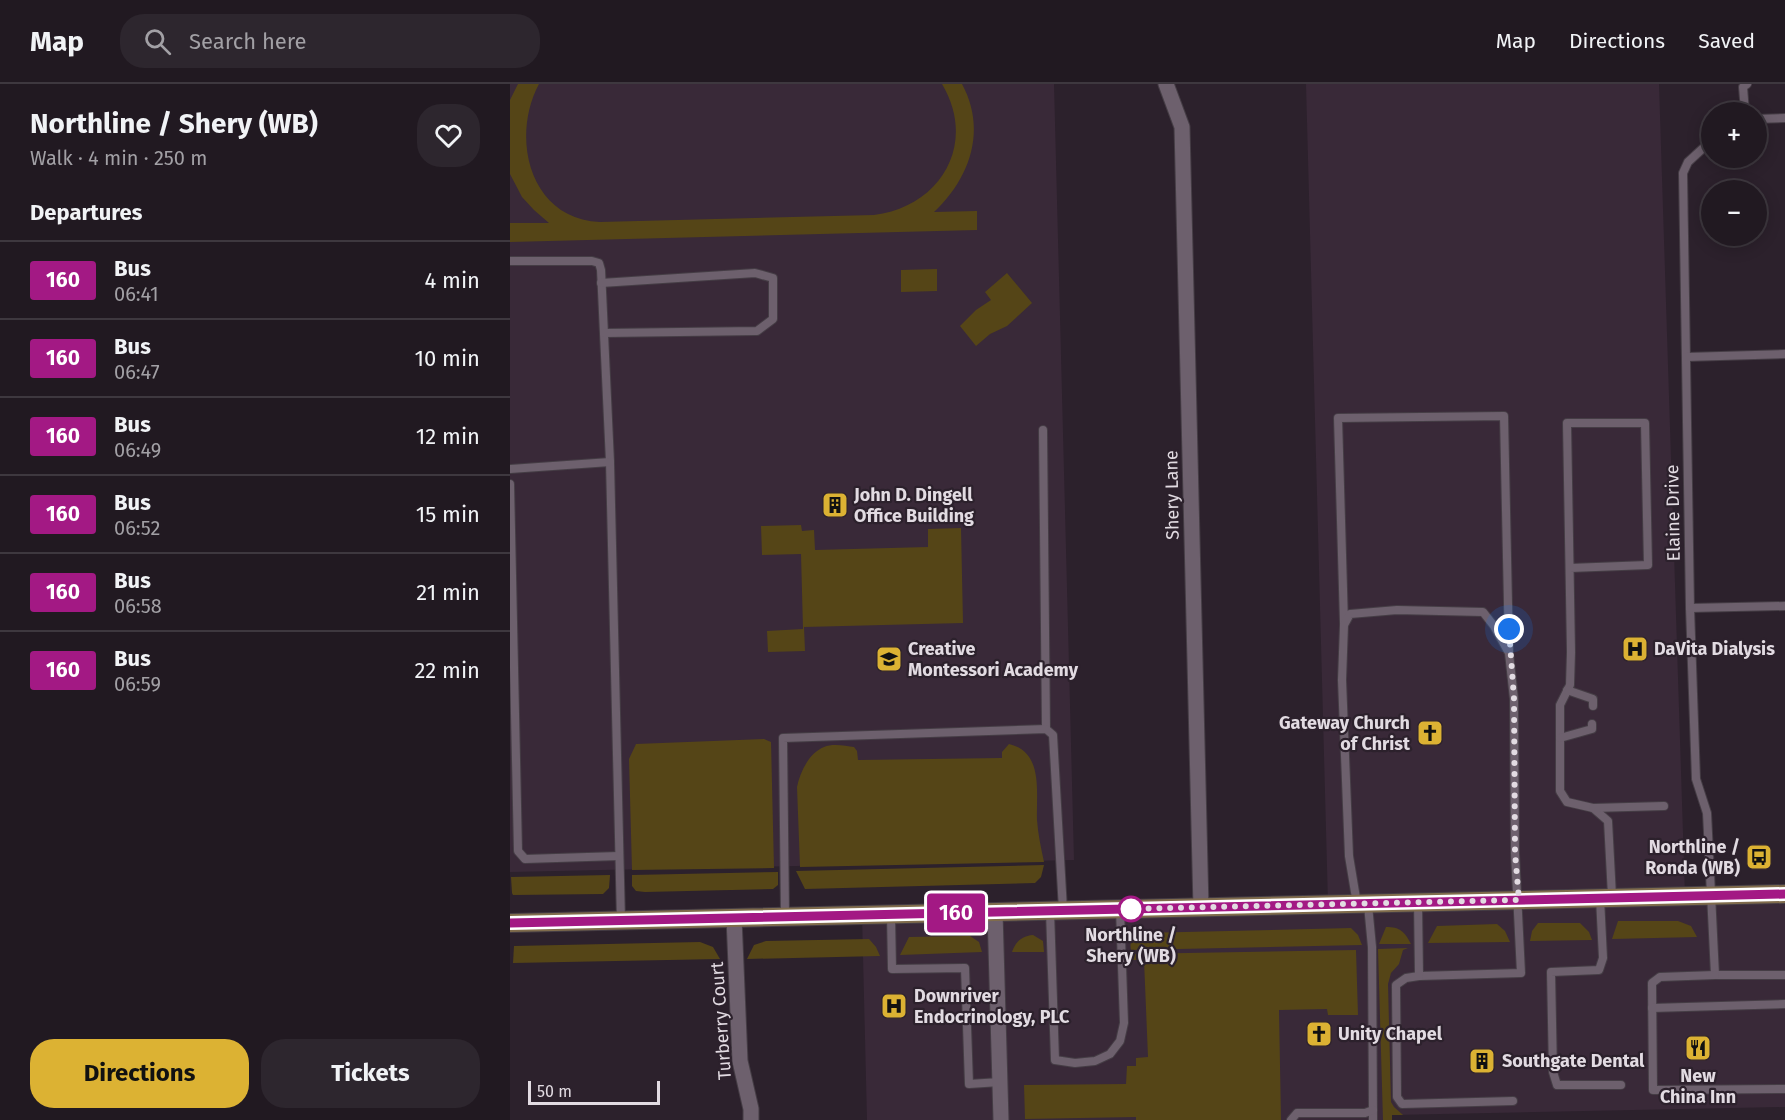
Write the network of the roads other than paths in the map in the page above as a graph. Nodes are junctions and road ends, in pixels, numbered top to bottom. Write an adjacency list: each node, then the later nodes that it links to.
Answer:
1 (1166, 84): 35 (street, Shery Lane)
2 (1747, 84): 3 (lane)
3 (1744, 102)
4 (1785, 118): 5 (lane)
5 (1767, 119)
6 (1701, 150): 11 (lane, Elaine Drive)
7 (510, 261): 8 (lane)
8 (601, 282): 9 (lane); 9 (lane)
9 (604, 333): 13 (lane)
10 (1785, 354): 11 (lane)
11 (1686, 357): 18 (lane, Elaine Drive)
12 (1043, 430): 24 (lane)
13 (610, 462): 14 (lane); 28 (lane)
14 (510, 469)
15 (510, 484): 28 (lane)
16 (1570, 568): 16 (lane); 21 (lane)
17 (1785, 606): 18 (lane)
18 (1690, 608): 30 (lane, Elaine Drive)
19 (1344, 625): 20 (lane); 20 (lane); 34 (lane)
20 (1509, 652): 32 (lane)
21 (1567, 690): 22 (lane); 25 (lane)
22 (1593, 706)
23 (1592, 724): 25 (lane)
24 (1046, 729): 37 (lane); 40 (lane)
25 (1560, 738): 27 (lane)
26 (1664, 806): 27 (lane)
27 (1593, 808): 31 (lane)
28 (619, 856): 42 (lane)
29 (1785, 894): 30 (main road)
30 (1712, 896): 31 (main road); 44 (lane, Elaine Drive)
31 (1606, 898): 32 (main road); 50 (lane)
32 (1519, 900): 33 (main road); 46 (lane)
33 (1418, 902): 34 (main road); 46 (lane)
34 (1363, 903): 35 (main road); 53 (lane)
35 (1202, 908): 36 (main road)
36 (1120, 909): 37 (main road); 37 (lane)
37 (1056, 911): 38 (main road)
38 (995, 912): 39 (main road); 49 (street)
39 (891, 914): 40 (main road); 49 (lane)
40 (785, 916): 41 (main road)
41 (734, 918): 42 (main road); 54 (street, Turberry Court)
42 (621, 921): 43 (main road)
43 (510, 923)
44 (1715, 975): 45 (lane); 48 (lane)
45 (1785, 975)
46 (1419, 976): 52 (lane)
47 (1785, 1004): 48 (lane)
48 (1652, 1008): 51 (lane)
49 (1000, 1082): 55 (street)
50 (1621, 1085)
51 (1785, 1089)
52 (1513, 1101)
53 (1373, 1110): 56 (lane); 57 (lane)
54 (751, 1120)
55 (1001, 1120)
56 (1291, 1120)
57 (1373, 1120)

